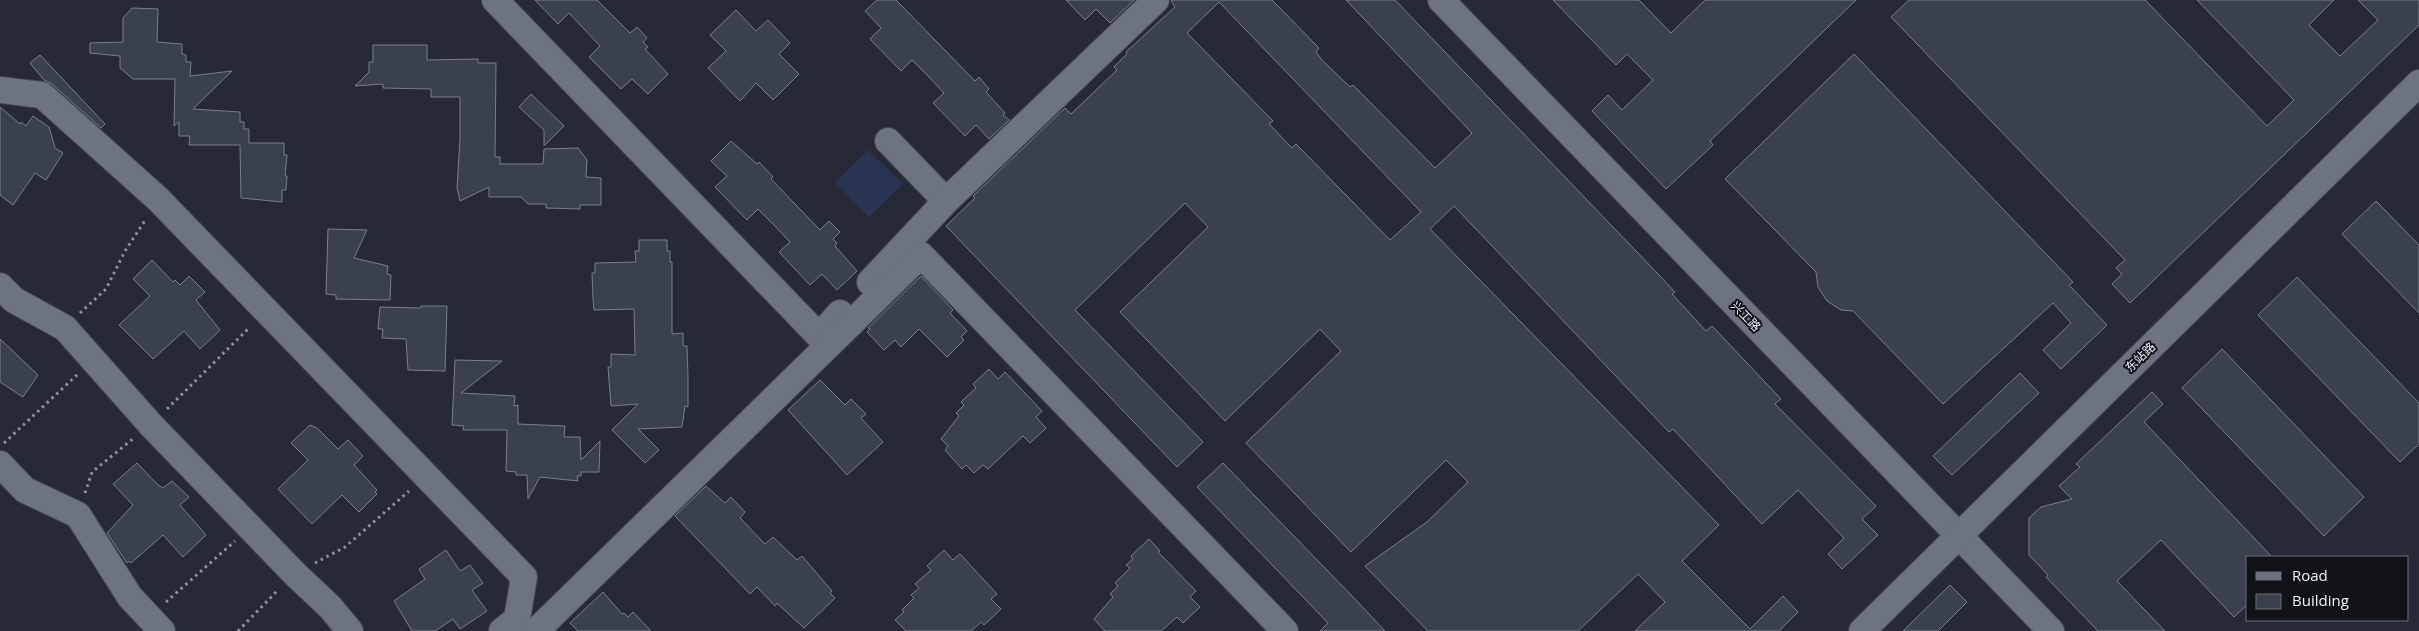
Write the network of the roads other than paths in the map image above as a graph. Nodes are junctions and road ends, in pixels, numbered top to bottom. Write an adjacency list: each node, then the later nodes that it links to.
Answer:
1 (495, 0): 7 (street)
2 (1156, 0): 7 (street)
3 (1440, 0): 10 (street, 兴工路)
4 (2419, 83): 10 (street, 东站路)
5 (0, 90): 13 (street)
6 (888, 141): 7 (street)
7 (946, 201)
8 (0, 286): 12 (street)
9 (0, 464): 11 (street)
10 (1958, 535): 16 (street, 东站路); 17 (street, 兴工路)
11 (162, 631)
12 (350, 631)
13 (502, 631)
14 (536, 631): 15 (street)
15 (1285, 631)
16 (1862, 631)
17 (2051, 631)

